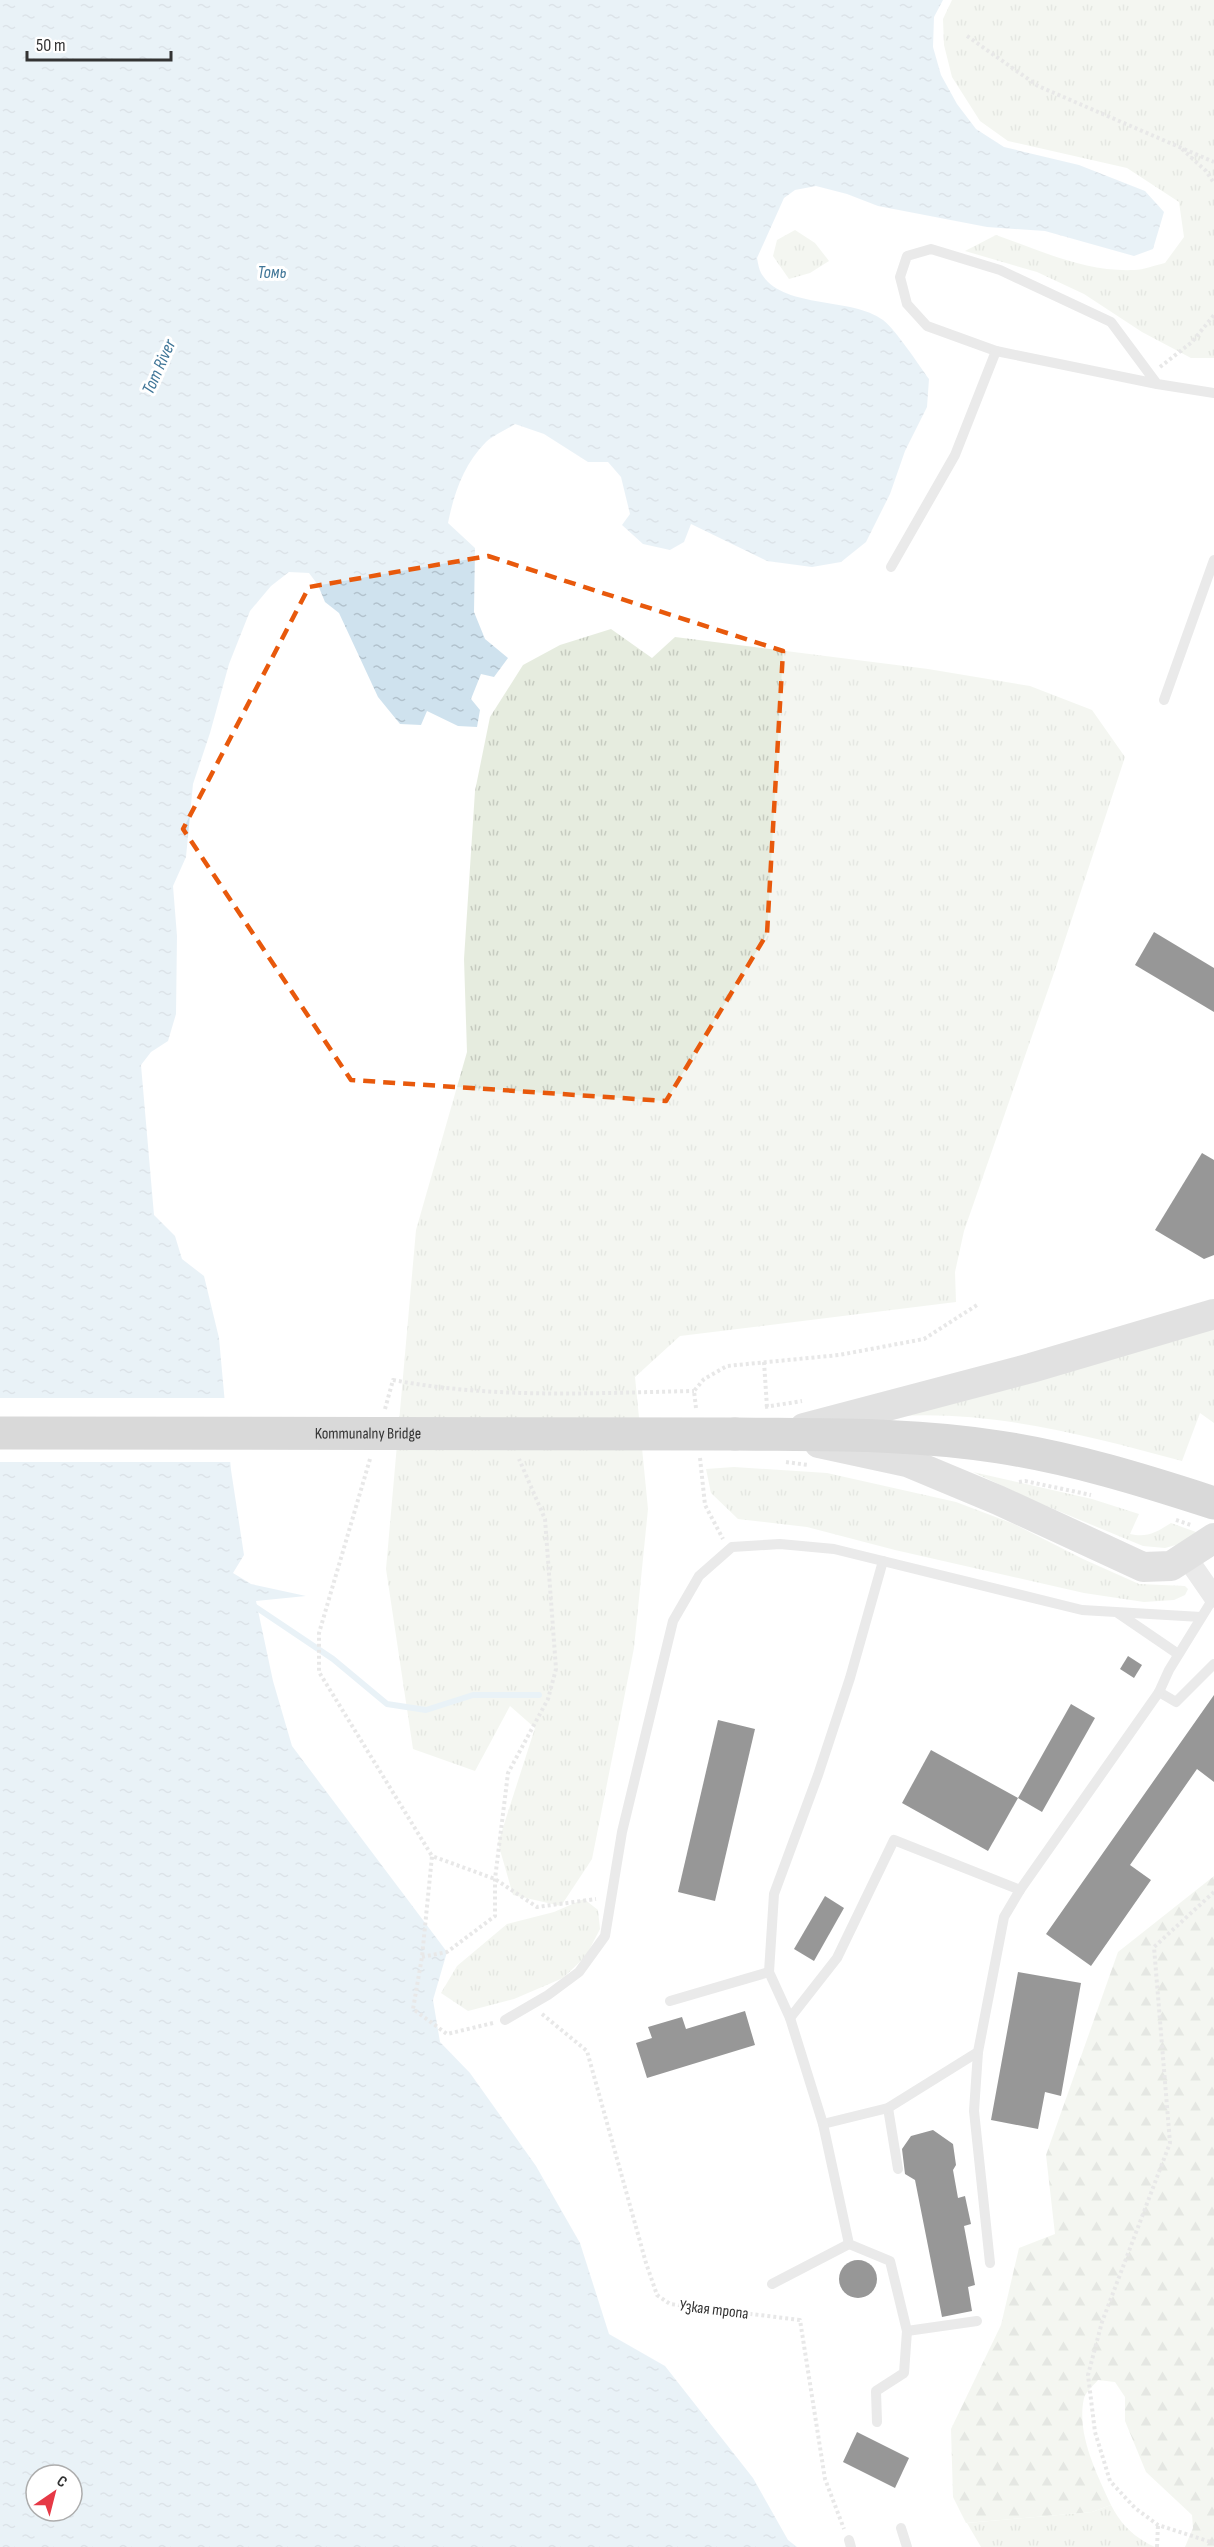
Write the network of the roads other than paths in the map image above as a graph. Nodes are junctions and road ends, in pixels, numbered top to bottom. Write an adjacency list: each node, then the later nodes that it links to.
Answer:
1 (996, 351): 2 (lane); 2 (lane); 5 (lane)
2 (1157, 384): 3 (lane)
3 (1214, 393)
4 (1214, 560): 6 (lane)
5 (891, 567)
6 (1164, 700)
7 (1214, 1314): 8 (main road)
8 (772, 1421): 9 (main road, Kommunalny Bridge, bridge); 10 (main road, Kommunalny Bridge); 11 (main road)
9 (0, 1433)
10 (1207, 1523): 11 (main road)
11 (1187, 1558): 13 (street)
12 (883, 1561): 14 (lane); 20 (lane); 23 (lane)
13 (1214, 1597): 15 (lane)
14 (1118, 1612): 15 (lane); 16 (lane)
15 (1201, 1617): 16 (lane)
16 (1178, 1654): 18 (lane)
17 (1214, 1664): 18 (lane)
18 (1159, 1692): 19 (lane)
19 (1020, 1890): 22 (lane); 24 (lane)
20 (769, 1972): 21 (lane); 22 (lane)
21 (670, 2001)
22 (790, 2018): 26 (lane)
23 (505, 2020)
24 (978, 2052): 25 (lane); 29 (lane)
25 (888, 2108): 26 (lane); 27 (lane)
26 (823, 2124): 28 (lane)
27 (898, 2169)
28 (849, 2244): 30 (lane); 32 (lane)
29 (990, 2264)
30 (772, 2283)
31 (977, 2321): 32 (lane)
32 (907, 2331): 33 (lane)
33 (877, 2422)
34 (901, 2528): 35 (lane)
35 (907, 2547)

